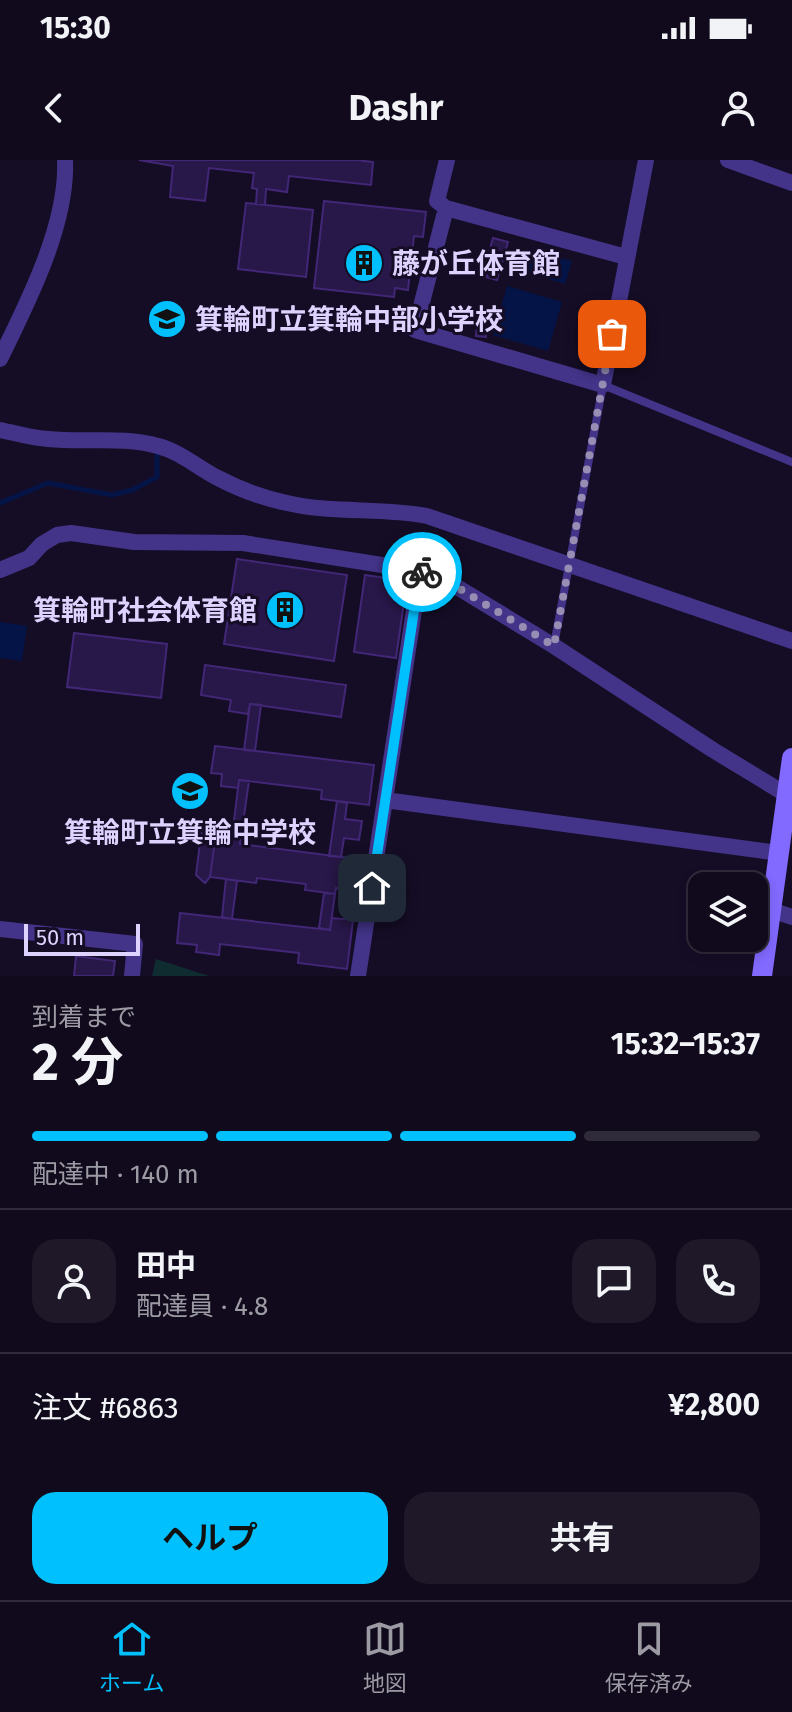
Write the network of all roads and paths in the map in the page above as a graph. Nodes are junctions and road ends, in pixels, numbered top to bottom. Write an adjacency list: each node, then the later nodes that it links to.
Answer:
1 (65, 160): 9 (street)
2 (447, 160): 7 (street)
3 (646, 160): 8 (street)
4 (728, 160): 5 (street)
5 (770, 166): 6 (street)
6 (792, 183)
7 (446, 208): 8 (street); 10 (street)
8 (626, 257): 10 (street)
9 (0, 359)
10 (603, 385): 12 (lane); 13 (lane)
11 (0, 430): 13 (street)
12 (792, 462)
13 (569, 566): 16 (street); 17 (lane)
14 (0, 570): 15 (street)
15 (420, 571): 17 (street); 20 (street)
16 (792, 641)
17 (554, 646): 19 (street)
18 (792, 758): 19 (street)
19 (789, 796): 21 (street)
20 (385, 800): 21 (street); 26 (street)
21 (779, 853): 22 (street)
22 (771, 910): 23 (street); 27 (street)
23 (792, 917)
24 (0, 929): 25 (street)
25 (132, 976)
26 (358, 976)
27 (762, 976)

